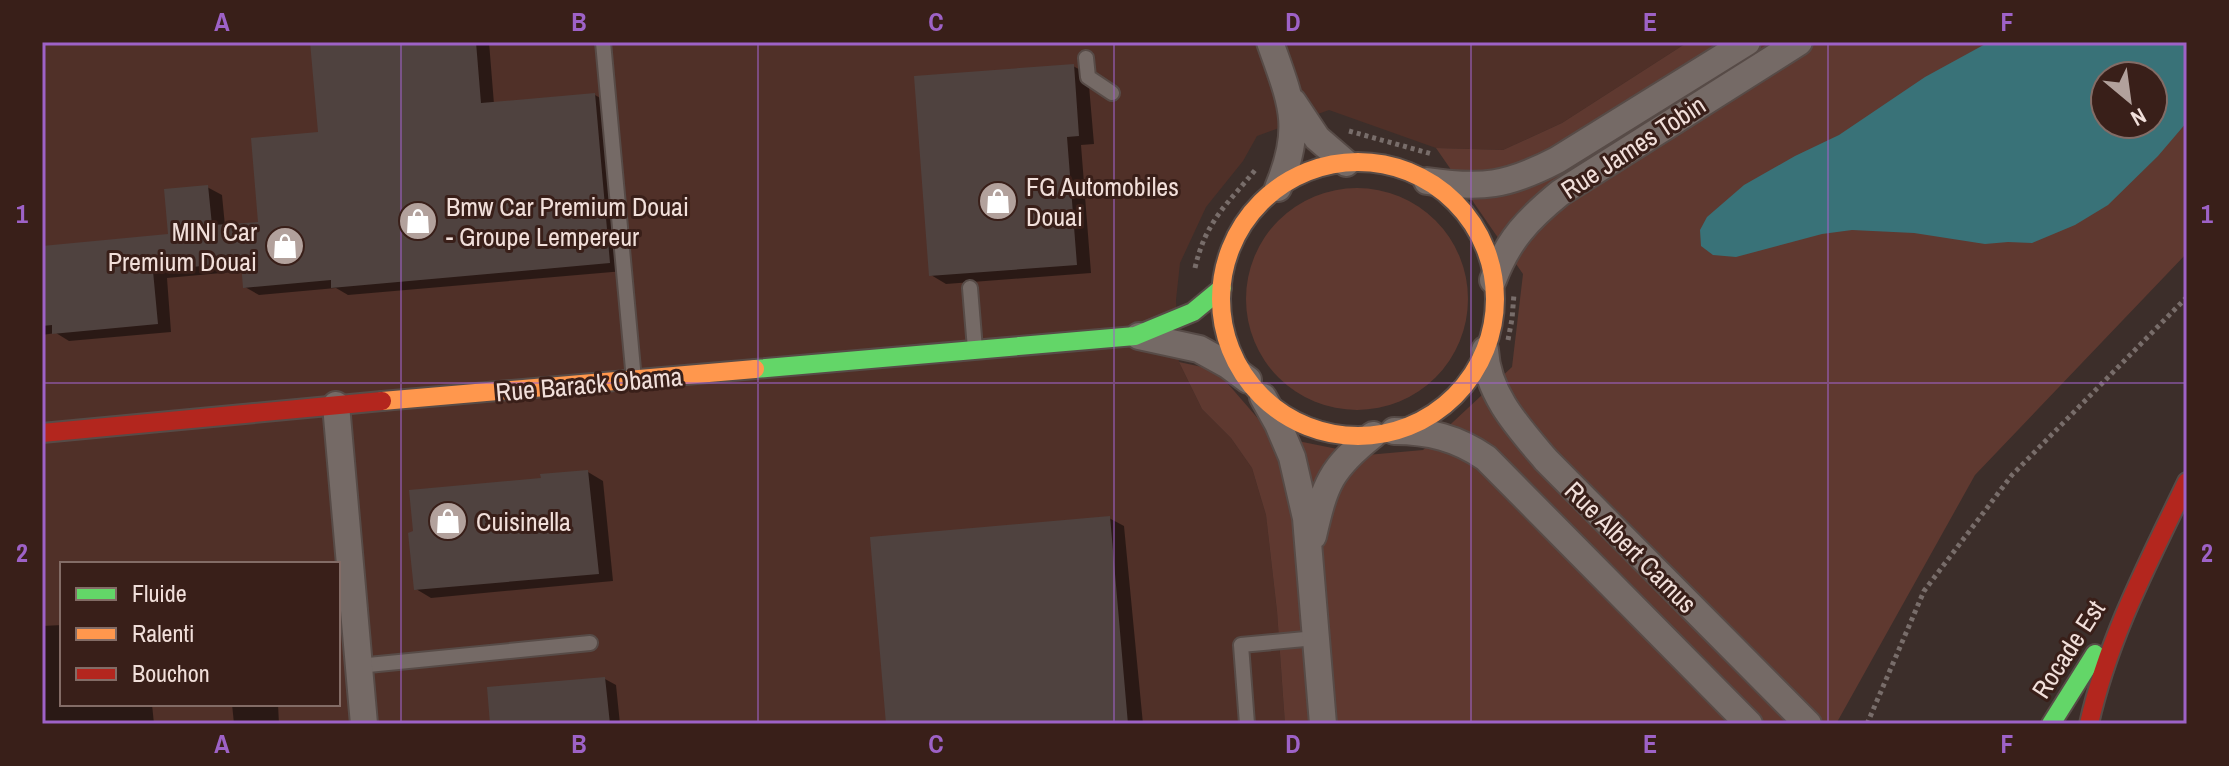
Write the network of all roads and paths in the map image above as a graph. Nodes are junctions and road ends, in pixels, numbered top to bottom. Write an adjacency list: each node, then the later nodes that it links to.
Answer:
1 (603, 42): 22 (lane)
2 (1270, 42): 7 (street)
3 (1747, 42): 12 (street, Rue James Tobin)
4 (1799, 42): 15 (street, Rue James Tobin)
5 (1086, 58): 6 (lane)
6 (1112, 93)
7 (1289, 96): 11 (street); 13 (street)
8 (1339, 129): 9 (path)
9 (1435, 155)
10 (1262, 159): 14 (path)
11 (1346, 163): 12 (street); 13 (street)
12 (1427, 181): 15 (street)
13 (1278, 188): 17 (street)
14 (1193, 282)
15 (1504, 284): 21 (street); 21 (path)
16 (970, 288): 20 (lane)
17 (1222, 288): 19 (street, Rue Barack Obama); 23 (street)
18 (2187, 297): 38 (path)
19 (1135, 336): 20 (street, Rue Barack Obama); 23 (street, Rue Barack Obama)
20 (975, 350): 22 (street, Rue Barack Obama)
21 (1495, 350): 26 (street); 37 (street, Rue Albert Camus)
22 (634, 380): 24 (street, Rue Barack Obama)
23 (1256, 389): 26 (street); 28 (street)
24 (336, 405): 25 (street, Rue Barack Obama); 32 (street)
25 (42, 433)
26 (1384, 433): 28 (street); 36 (street, Rue Albert Camus)
27 (2187, 482): 29 (street, Rocade Est)
28 (1309, 552): 30 (street)
29 (2128, 603): 39 (street, Rocade Est); 40 (street, Rocade Est)
30 (1316, 638): 34 (lane); 35 (street)
31 (590, 643): 32 (lane)
32 (358, 666): 33 (street)
33 (364, 724)
34 (1247, 724)
35 (1323, 724)
36 (1749, 724)
37 (1808, 724)
38 (1867, 724)
39 (2051, 724)
40 (2089, 724)

